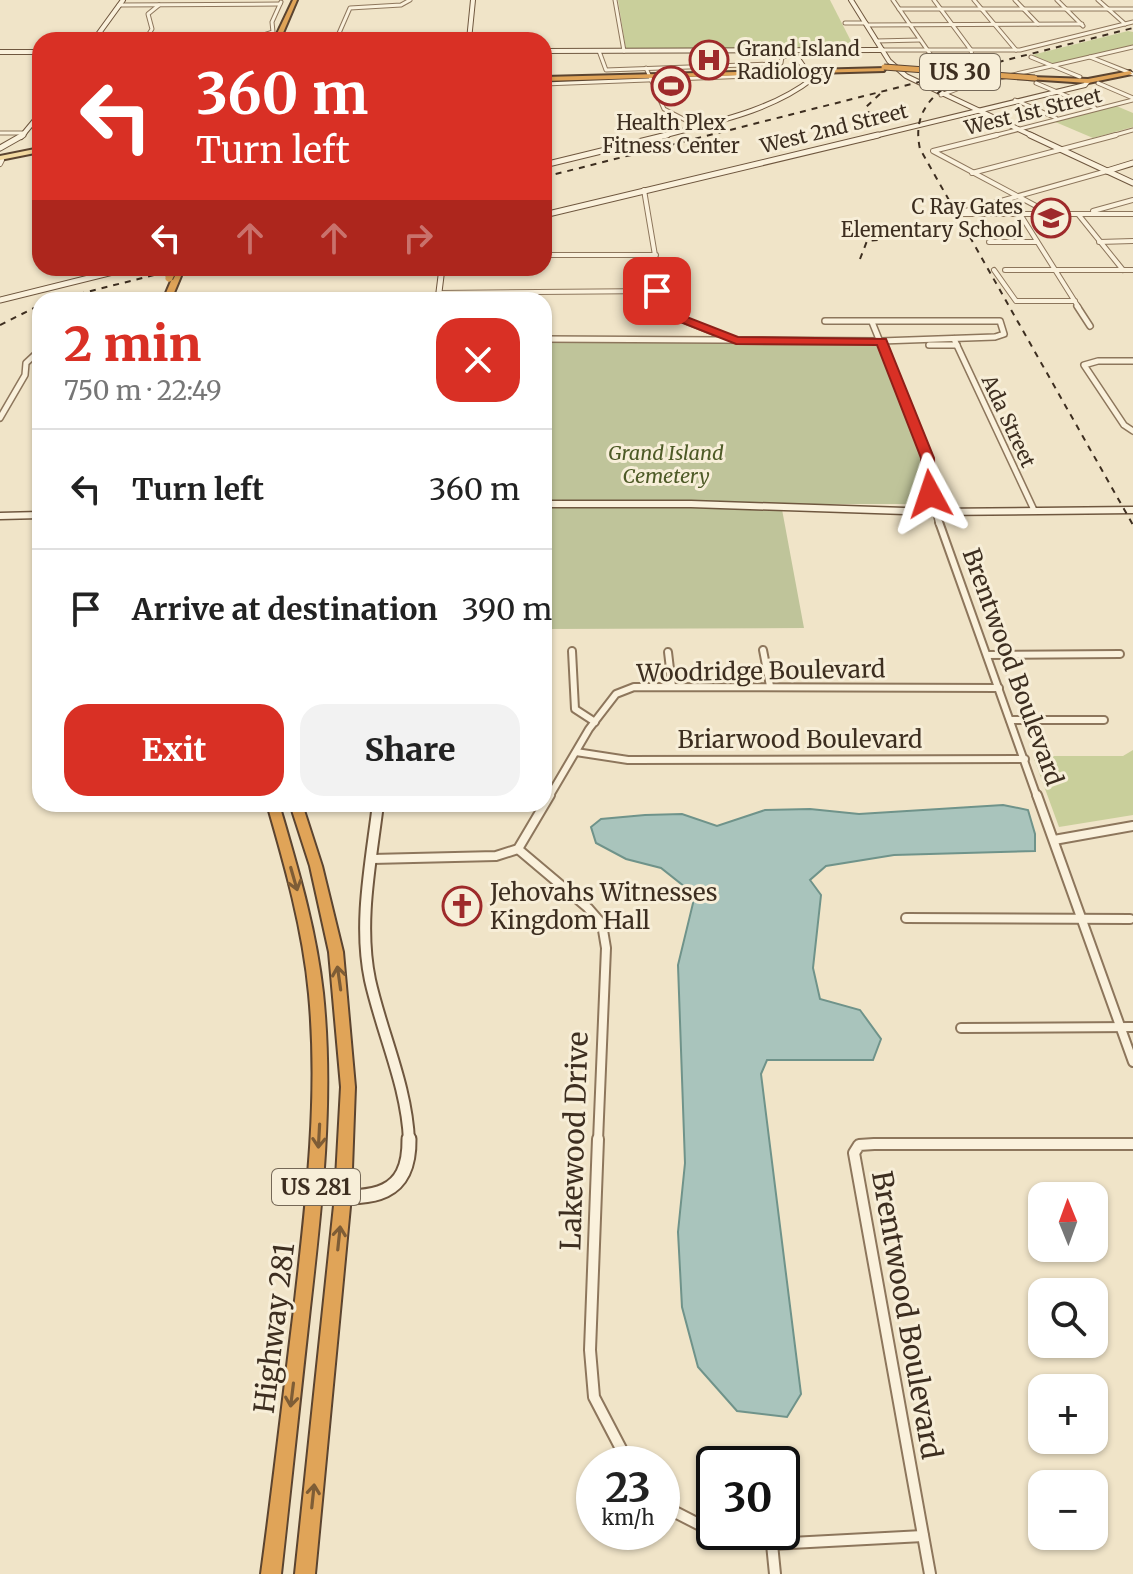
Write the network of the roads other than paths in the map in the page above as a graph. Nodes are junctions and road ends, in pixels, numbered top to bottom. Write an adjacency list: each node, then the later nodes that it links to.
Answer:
1 (123, 0): 14 (street)
2 (298, 0): 35 (highway); 36 (highway)
3 (410, 0): 37 (street)
4 (473, 0): 38 (street)
5 (615, 0): 49 (street)
6 (851, 0): 25 (street)
7 (893, 0): 16 (street)
8 (934, 0): 17 (street)
9 (974, 0): 18 (street)
10 (1015, 0): 19 (street)
11 (1057, 0): 20 (street)
12 (1098, 0): 21 (street)
13 (281, 2): 15 (street); 34 (street)
14 (119, 5): 15 (street); 32 (street)
15 (159, 5): 33 (street)
16 (899, 9): 17 (street); 26 (street)
17 (941, 9): 18 (street); 27 (street)
18 (982, 9): 19 (street); 28 (street)
19 (1024, 9): 20 (street); 29 (street)
20 (1067, 9): 21 (street); 30 (street)
21 (1108, 9): 22 (street); 31 (street)
22 (1133, 9)
23 (1133, 22): 31 (street)
24 (845, 23): 25 (street)
25 (866, 23): 26 (street); 41 (street)
26 (910, 24): 27 (street); 40 (street)
27 (953, 24): 28 (street); 44 (street)
28 (994, 24): 29 (street); 45 (street)
29 (1038, 24): 30 (street)
30 (1082, 24): 39 (street)
31 (1125, 24): 39 (street)
32 (100, 32)
33 (150, 32)
34 (273, 32)
35 (281, 32)
36 (287, 32)
37 (340, 32)
38 (470, 32)
39 (1091, 33): 45 (street)
40 (920, 40): 41 (street); 43 (street)
41 (876, 41): 42 (street)
42 (882, 50): 43 (street); 52 (street); 65 (street)
43 (927, 50): 44 (street); 44 (street)
44 (971, 50): 45 (street)
45 (1016, 50)
46 (1133, 50): 54 (street)
47 (552, 51): 48 (street)
48 (599, 51): 49 (street); 58 (street)
49 (624, 51): 52 (street)
50 (0, 52): 51 (street)
51 (32, 52)
52 (793, 53): 56 (street); 58 (street)
53 (1031, 57): 55 (street)
54 (1090, 57): 55 (street); 57 (street)
55 (1052, 65): 60 (street); 65 (street)
56 (804, 69): 58 (highway, US 30); 62 (highway, US 30, bridge); 72 (street)
57 (1132, 73): 60 (highway, West 2nd Street / US 30)
58 (649, 74): 59 (street); 61 (highway, US 30); 72 (street)
59 (750, 76)
60 (1085, 79): 62 (highway, US 30); 64 (street, West 2nd Street)
61 (552, 80)
62 (1034, 80): 64 (street)
63 (1098, 83): 66 (street)
64 (1056, 91): 67 (street, West 2nd Street); 68 (street)
65 (941, 95): 69 (street)
66 (1133, 99): 68 (street, West 1st Street)
67 (1015, 100): 69 (street, West 2nd Street); 70 (street)
68 (1097, 109): 70 (street, West 1st Street)
69 (974, 110): 73 (street); 86 (street, West 2nd Street)
70 (1058, 119): 73 (street, West 1st Street)
71 (32, 124): 76 (street)
72 (697, 126): 81 (street)
73 (1016, 129): 78 (street); 84 (street, West 1st Street)
74 (1133, 130): 78 (street)
75 (0, 133): 76 (street)
76 (25, 133): 77 (street)
77 (0, 148)
78 (1060, 150): 83 (street); 84 (street)
79 (32, 153): 80 (main road)
80 (2, 160)
81 (552, 163)
82 (1133, 163): 83 (street)
83 (1107, 171): 85 (street); 87 (street)
84 (972, 173): 87 (street)
85 (1133, 183)
86 (644, 190): 90 (street, West 2nd Street); 101 (street)
87 (1018, 195): 91 (street); 92 (street)
88 (1133, 200): 89 (street)
89 (1103, 209): 93 (street); 94 (street)
90 (552, 213)
91 (1020, 214): 92 (street); 98 (street)
92 (1051, 214): 93 (street)
93 (1078, 214): 94 (street); 99 (street)
94 (1107, 214): 95 (street)
95 (1133, 214)
96 (1133, 241): 99 (street)
97 (989, 242): 98 (street)
98 (1037, 242): 104 (street)
99 (1099, 242): 105 (street)
100 (552, 255): 101 (street)
101 (656, 255): 108 (street)
102 (994, 270): 113 (street)
103 (1005, 270): 104 (street)
104 (1056, 270): 105 (street); 113 (street)
105 (1123, 270): 106 (street)
106 (1133, 270)
107 (97, 276): 109 (street)
108 (657, 291): 111 (street); 118 (street)
109 (32, 292)
110 (32, 292): 112 (street)
111 (552, 293)
112 (0, 300)
113 (1075, 301): 116 (street)
114 (825, 321): 115 (street)
115 (872, 322): 119 (street); 120 (street, Brentwood Boulevard)
116 (1090, 326)
117 (552, 339): 118 (street)
118 (736, 340): 120 (street)
119 (955, 342): 120 (street); 126 (street, Ada Street)
120 (882, 343): 128 (street, Brentwood Boulevard)
121 (32, 357): 123 (street)
122 (1133, 361): 124 (street)
123 (0, 418)
124 (1133, 431)
125 (552, 504): 128 (street)
126 (1034, 510): 127 (street); 128 (street)
127 (1133, 510)
128 (935, 512): 135 (street, Brentwood Boulevard)
129 (32, 515): 130 (street)
130 (0, 516)
131 (763, 650): 137 (street)
132 (572, 651): 141 (street)
133 (668, 652): 136 (street)
134 (1120, 654): 135 (street)
135 (987, 655): 138 (street, Brentwood Boulevard)
136 (672, 686): 137 (street, Woodridge Boulevard); 141 (street, Woodridge Boulevard)
137 (770, 686): 138 (street, Woodridge Boulevard)
138 (999, 688): 139 (street, Brentwood Boulevard)
139 (1010, 720): 140 (street); 143 (street, Brentwood Boulevard)
140 (1104, 720)
141 (595, 722): 142 (street, Woodridge Boulevard)
142 (576, 752): 143 (street, Briarwood Boulevard); 144 (street, Woodridge Boulevard)
143 (1025, 759): 150 (street, Brentwood Boulevard)
144 (552, 792)
145 (275, 812): 162 (highway, Highway 281 / US 281, one-way to 162)
146 (298, 812): 161 (highway, US 281, one-way to 146)
147 (377, 812): 152 (street)
148 (540, 812): 151 (street, Woodridge Boulevard)
149 (1133, 826): 150 (street)
150 (1054, 840): 155 (street, Brentwood Boulevard)
151 (518, 849): 152 (street); 163 (street, Lakewood Drive)
152 (372, 859): 161 (street)
153 (906, 918): 155 (street)
154 (1130, 919): 155 (street)
155 (1082, 920): 156 (street, Brentwood Boulevard)
156 (1120, 1027): 157 (street); 158 (street); 159 (street, Brentwood Boulevard)
157 (1133, 1027)
158 (961, 1028)
159 (1133, 1062)
160 (1133, 1144): 164 (street, Brentwood Boulevard)
161 (343, 1196): 162 (street); 168 (highway, US 281, one-way to 161)
162 (315, 1197): 167 (highway, Highway 281 / US 281, one-way to 167)
163 (620, 1446)
164 (923, 1536): 165 (street); 170 (street, Brentwood Boulevard)
165 (800, 1543)
166 (773, 1550): 169 (street)
167 (271, 1574)
168 (305, 1574)
169 (775, 1574)
170 (930, 1574)

